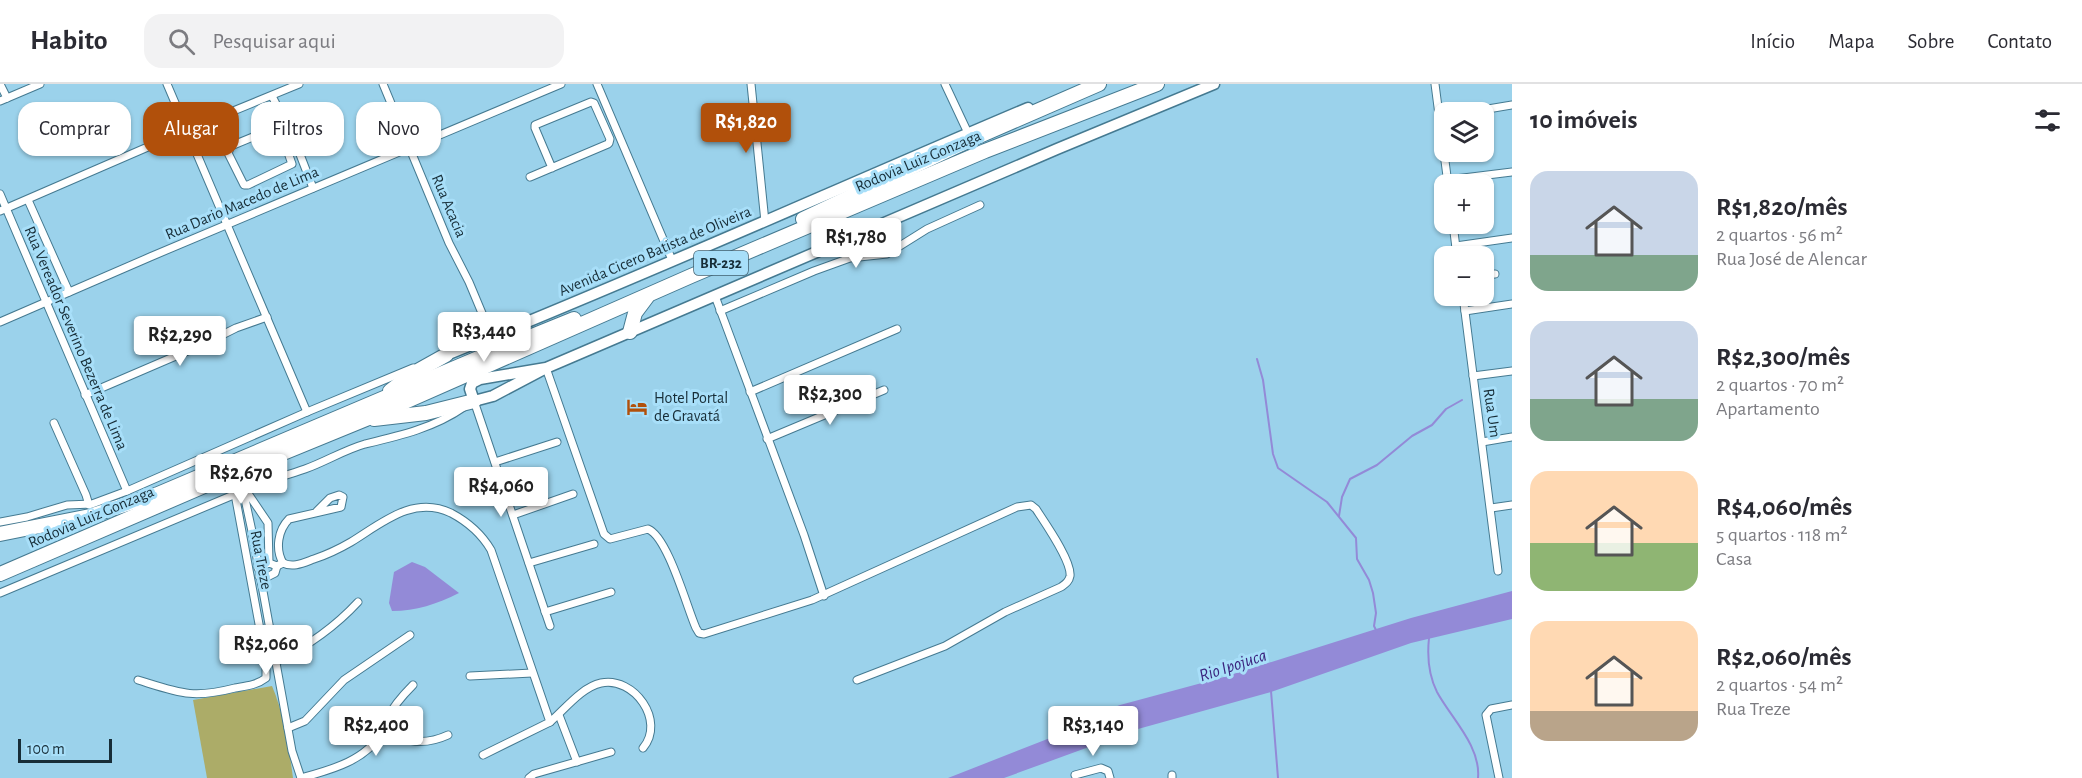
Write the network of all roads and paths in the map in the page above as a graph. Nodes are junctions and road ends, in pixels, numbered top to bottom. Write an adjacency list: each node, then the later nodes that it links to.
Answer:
1 (0, 84): 16 (street)
2 (40, 84): 16 (street)
3 (167, 84): 17 (street)
4 (299, 84): 15 (street)
5 (384, 84): 19 (street, Rua Acacia)
6 (561, 84): 27 (street, Rua Dario Macedo de Lima)
7 (597, 84): 24 (street)
8 (751, 84): 43 (street)
9 (945, 84): 26 (street)
10 (1084, 84): 26 (main road, Avenida Cicero Batista de Oliveira)
11 (1099, 84): 69 (highway, Rodovia Luiz Gonzaga / BR-232)
12 (1157, 84): 50 (highway, Rodovia Luiz Gonzaga / BR-232)
13 (1214, 84): 51 (main road)
14 (1435, 84): 20 (street)
15 (272, 96): 18 (street); 23 (street)
16 (3, 100)
17 (175, 102)
18 (275, 102)
19 (391, 102)
20 (1439, 102)
21 (1512, 105): 22 (street)
22 (1494, 108)
23 (239, 109)
24 (612, 118): 25 (street); 48 (street)
25 (603, 122): 34 (street); 34 (street)
26 (968, 133): 43 (main road, Avenida Cicero Batista de Oliveira)
27 (441, 134)
28 (285, 144): 28 (street)
29 (143, 149): 40 (street)
30 (198, 156): 44 (street)
31 (301, 156): 38 (street)
32 (389, 156): 38 (street, Rua Dario Macedo de Lima)
33 (414, 156): 61 (street, Rua Acacia)
34 (552, 168): 37 (street)
35 (1512, 172): 36 (street)
36 (1494, 175)
37 (530, 177)
38 (313, 188): 44 (street, Rua Dario Macedo de Lima)
39 (0, 195): 42 (street, Rua Vereador Severino Bezerra de Lima)
40 (28, 200): 42 (street); 49 (street)
41 (980, 205): 55 (street)
42 (3, 210): 52 (street, Rua Vereador Severino Bezerra de Lima)
43 (765, 222): 48 (main road, Avenida Cicero Batista de Oliveira)
44 (227, 225): 49 (street, Rua Dario Macedo de Lima); 57 (street)
45 (1454, 234): 47 (street)
46 (1512, 238): 47 (street)
47 (1456, 246)
48 (672, 260): 61 (main road, Avenida Cicero Batista de Oliveira)
49 (69, 292): 52 (street, Rua Dario Macedo de Lima)
50 (650, 295): 60 (highway); 73 (highway, Rodovia Luiz Gonzaga / BR-232)
51 (715, 296): 55 (street); 60 (main road)
52 (45, 303): 58 (street, Rua Dario Macedo de Lima); 68 (street, Rua Vereador Severino Bezerra de Lima)
53 (1512, 305): 56 (street)
54 (1464, 306): 56 (street, Rua Um)
55 (720, 310): 67 (street)
56 (1465, 311): 65 (street, Rua Um)
57 (267, 317): 68 (street); 72 (street)
58 (0, 322)
59 (897, 329): 67 (street)
60 (630, 332): 63 (main road)
61 (492, 337): 62 (main road, Avenida Cicero Batista de Oliveira)
62 (446, 355): 69 (highway); 71 (street, Avenida Cicero Batista de Oliveira)
63 (546, 368): 70 (main road); 70 (main road); 107 (street)
64 (1512, 370): 65 (street)
65 (1473, 376): 79 (street, Rua Um)
66 (884, 390): 77 (street)
67 (750, 392): 77 (street)
68 (85, 395): 84 (street, Rua Vereador Severino Bezerra de Lima)
69 (380, 400): 74 (highway, Rodovia Luiz Gonzaga / BR-232)
70 (472, 402): 73 (highway); 81 (street); 83 (street)
71 (324, 405): 72 (street, Avenida Cicero Batista de Oliveira); 74 (street)
72 (307, 412): 80 (street, Avenida Cicero Batista de Oliveira)
73 (366, 419): 82 (highway, Rodovia Luiz Gonzaga / BR-232)
74 (330, 422): 82 (highway, Rodovia Luiz Gonzaga / BR-232)
75 (54, 423): 87 (street)
76 (1512, 437): 79 (street)
77 (767, 439): 107 (street)
78 (557, 442): 81 (street)
79 (1482, 442): 89 (street, Rua Um)
80 (238, 443): 82 (street); 84 (street, Avenida Cicero Batista de Oliveira)
81 (495, 462): 92 (street)
82 (242, 464): 83 (street); 96 (highway, Rodovia Luiz Gonzaga / BR-232); 103 (highway, Rodovia Luiz Gonzaga / BR-232)
83 (244, 488): 85 (street); 91 (street); 93 (street)
84 (127, 491): 87 (street, Avenida Cicero Batista de Oliveira)
85 (235, 494): 106 (street); 115 (street, Rua Treze)
86 (573, 494): 92 (street)
87 (89, 505): 94 (street, Avenida Cicero Batista de Oliveira)
88 (1512, 505): 89 (street)
89 (1491, 508): 102 (street, Rua Um)
90 (317, 511): 100 (street)
91 (262, 512): 93 (street); 95 (street)
92 (513, 515): 99 (street)
93 (249, 518): 97 (street)
94 (0, 522)
95 (268, 532): 97 (street); 100 (street)
96 (0, 534)
97 (253, 536): 101 (street)
98 (594, 544): 99 (street)
99 (529, 563): 109 (street)
100 (276, 564): 101 (street); 104 (street); 113 (street)
101 (258, 568): 104 (street)
102 (1498, 571)
103 (0, 574)
104 (259, 576): 112 (street)
105 (611, 592): 109 (street)
106 (0, 593)
107 (824, 596): 116 (street)
108 (358, 602): 112 (street)
109 (545, 612): 110 (street)
110 (550, 626)
111 (410, 635): 121 (street)
112 (276, 662): 121 (street)
113 (532, 673): 114 (street); 120 (street)
114 (470, 676)
115 (138, 680)
116 (857, 680)
117 (413, 685): 122 (street)
118 (1512, 705): 132 (street)
119 (558, 715): 120 (street); 124 (street); 127 (street)
120 (550, 722): 126 (street)
121 (288, 728): 130 (street)
122 (383, 731): 123 (street); 130 (street)
123 (448, 735)
124 (643, 748)
125 (611, 752): 127 (street)
126 (483, 755)
127 (577, 762): 131 (street)
128 (1109, 774): 129 (street)
129 (1075, 775)
130 (301, 778)
131 (529, 778)
132 (1499, 778)

